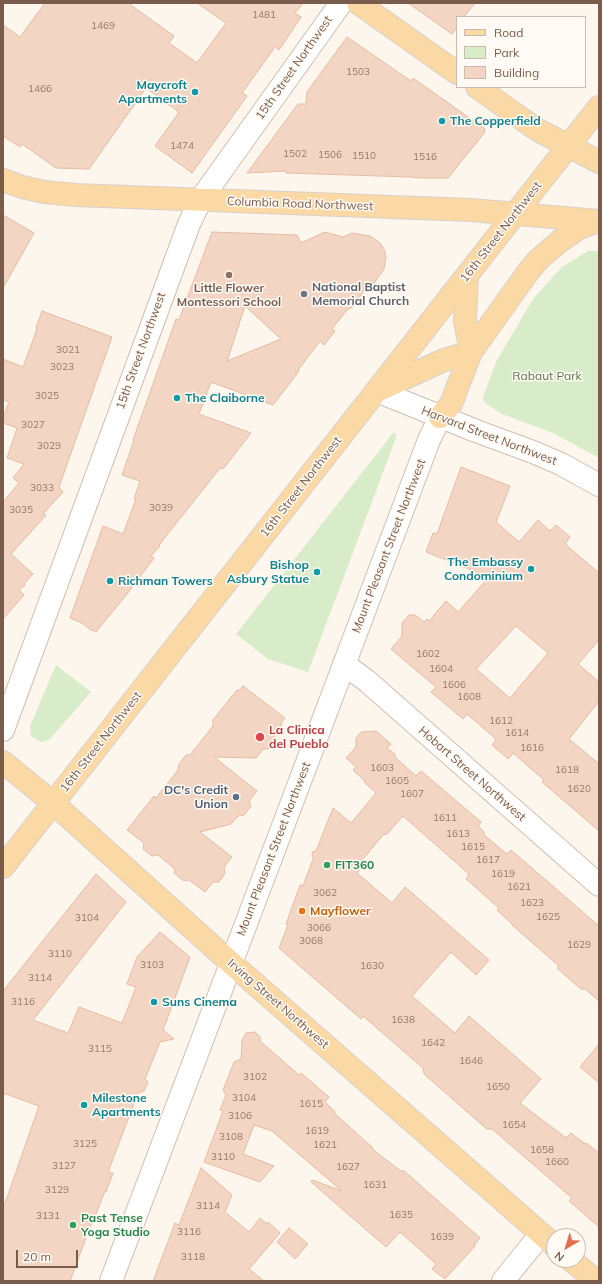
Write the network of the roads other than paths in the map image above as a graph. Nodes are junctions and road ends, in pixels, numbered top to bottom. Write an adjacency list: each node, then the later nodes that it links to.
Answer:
1 (341, 3): 9 (street, 15th Street Northwest)
2 (358, 3): 3 (main road)
3 (456, 72)
4 (478, 88): 6 (main road)
5 (599, 106): 6 (main road, 16th Street Northwest)
6 (569, 146): 7 (main road); 10 (main road, 16th Street Northwest)
7 (599, 162)
8 (3, 180): 9 (main road, Columbia Road Northwest)
9 (201, 199): 10 (main road, Columbia Road Northwest); 18 (street, 15th Street Northwest)
10 (516, 213): 11 (main road, Columbia Road Northwest); 12 (main road, 16th Street Northwest)
11 (598, 221): 13 (main road)
12 (467, 276): 13 (main road); 14 (main road, 16th Street Northwest)
13 (471, 352): 14 (main road); 15 (main road)
14 (377, 391): 15 (street, Harvard Street Northwest); 20 (main road, 16th Street Northwest)
15 (440, 417): 16 (street, Harvard Street Northwest); 17 (street, Mount Pleasant Street Northwest)
16 (599, 485)
17 (344, 664): 22 (street, Hobart Street Northwest); 23 (street, Mount Pleasant Street Northwest)
18 (3, 730)
19 (3, 762): 20 (main road, Irving Street Northwest)
20 (53, 803): 21 (main road, 16th Street Northwest); 23 (main road, Irving Street Northwest)
21 (3, 867)
22 (599, 885)
23 (231, 963): 24 (main road, Irving Street Northwest); 27 (street, Mount Pleasant Street Northwest)
24 (546, 1239)
25 (546, 1241): 28 (street)
26 (581, 1268): 29 (main road)
27 (110, 1281)
28 (503, 1281)
29 (596, 1281)

